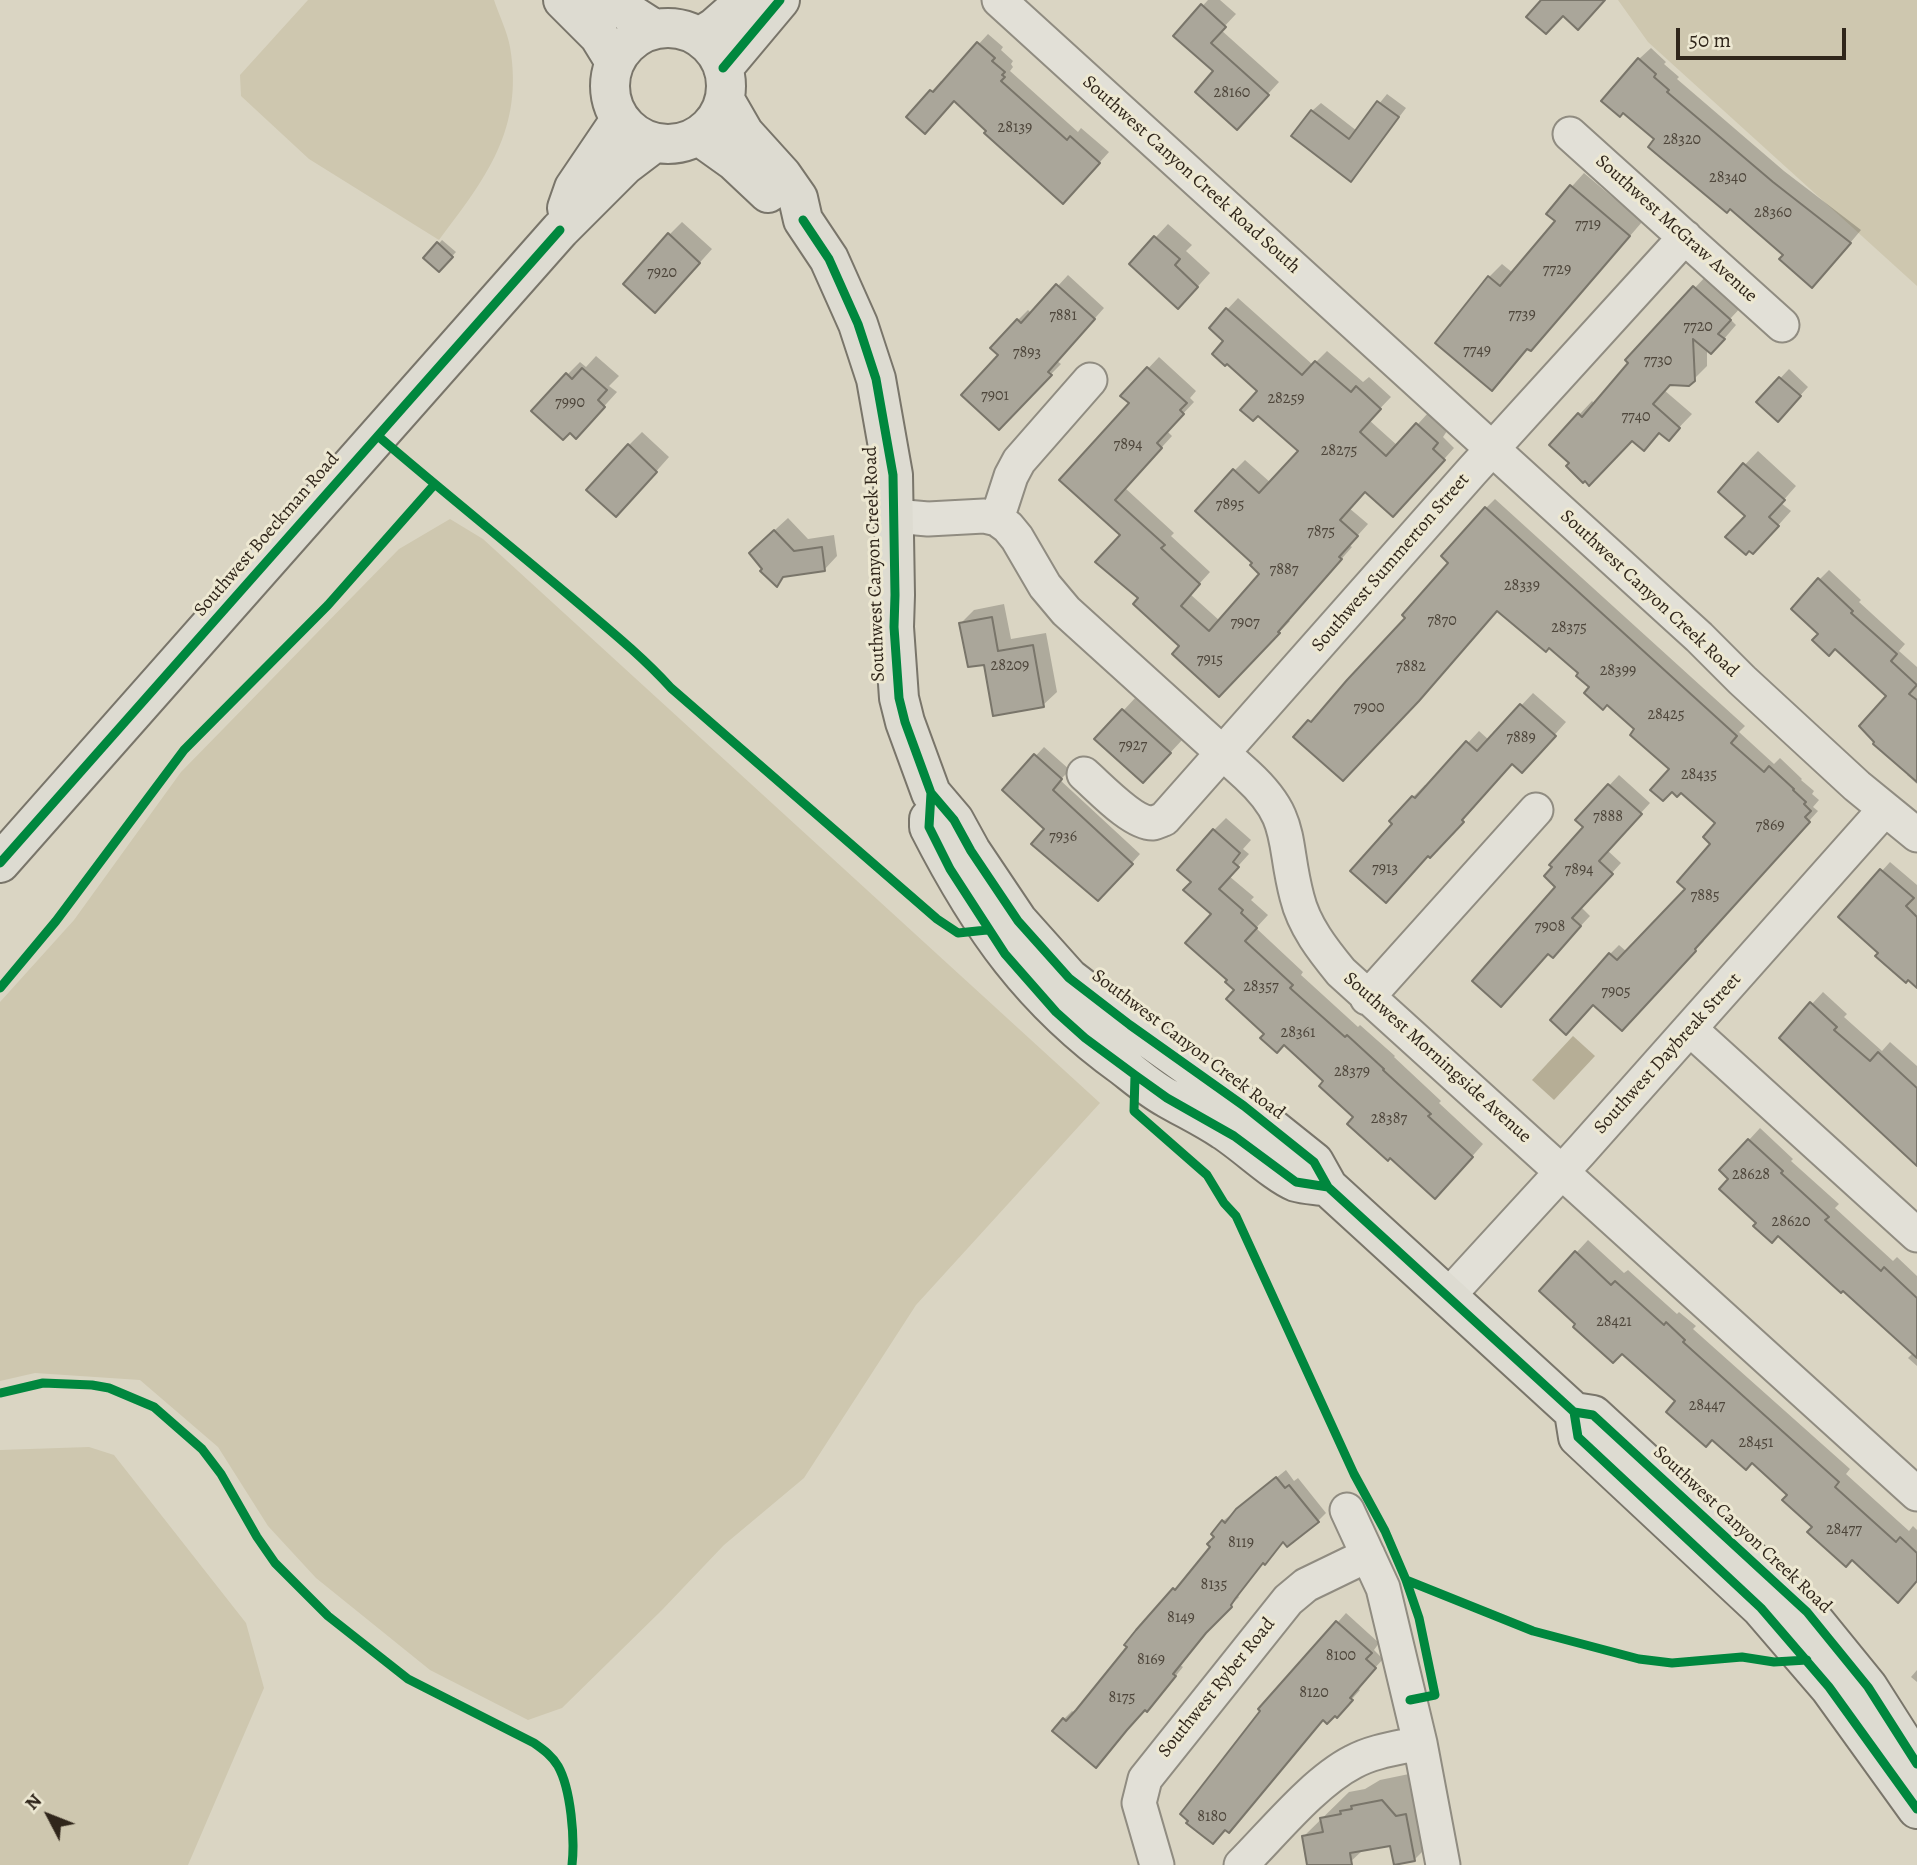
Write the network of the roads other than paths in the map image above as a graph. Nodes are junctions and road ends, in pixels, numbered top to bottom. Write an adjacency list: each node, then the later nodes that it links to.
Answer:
1 (563, 0): 8 (main road)
2 (609, 0): 6 (main road)
3 (746, 0): 7 (main road)
4 (780, 0): 9 (main road)
5 (999, 0): 18 (street, Southwest Canyon Creek Road South)
6 (654, 29): 7 (main road); 8 (main road)
7 (701, 36): 9 (main road)
8 (614, 62): 10 (main road)
9 (724, 84): 12 (main road); 14 (main road, Southwest Canyon Creek Road)
10 (620, 120): 13 (main road); 15 (main road, Southwest Boeckman Road)
11 (1570, 134): 16 (street, Southwest McGraw Avenue)
12 (699, 136): 13 (main road); 14 (main road, Southwest Canyon Creek Road)
13 (654, 143): 15 (main road, Southwest Boeckman Road)
14 (803, 220): 21 (main road, Southwest Canyon Creek Road)
15 (560, 230): 28 (main road, Southwest Boeckman Road)
16 (1685, 237): 17 (street, Southwest McGraw Avenue); 20 (street, Southwest Summerton Street)
17 (1782, 325)
18 (1382, 351): 20 (street, Southwest Canyon Creek Road)
19 (1090, 380): 22 (street)
20 (1492, 450): 23 (street, Southwest Summerton Street); 25 (street, Southwest Canyon Creek Road)
21 (894, 516): 22 (street); 33 (main road, Southwest Canyon Creek Road)
22 (997, 519): 23 (street, Southwest Morningside Avenue)
23 (1223, 753): 24 (street, Southwest Summerton Street); 29 (street, Southwest Morningside Avenue)
24 (1084, 774)
25 (1885, 809): 27 (street, Southwest Canyon Creek Road); 30 (street, Southwest Daybreak Street)
26 (1536, 810): 29 (street)
27 (1917, 835)
28 (0, 863)
29 (1367, 998): 31 (street, Southwest Morningside Avenue)
30 (1689, 1029): 31 (street, Southwest Daybreak Street); 32 (street)
31 (1562, 1172): 33 (street, Southwest Daybreak Street); 35 (street, Southwest Morningside Avenue)
32 (1917, 1236)
33 (1448, 1296): 34 (main road, Southwest Canyon Creek Road)
34 (1574, 1412): 39 (main road, Southwest Canyon Creek Road); 40 (main road, Southwest Canyon Creek Road)
35 (1917, 1494)
36 (1347, 1510): 37 (street)
37 (1368, 1555): 38 (street); 41 (street, Southwest Ryber Road)
38 (1420, 1743): 42 (street); 43 (street)
39 (1917, 1763)
40 (1917, 1809)
41 (1157, 1865)
42 (1241, 1865)
43 (1443, 1865)

